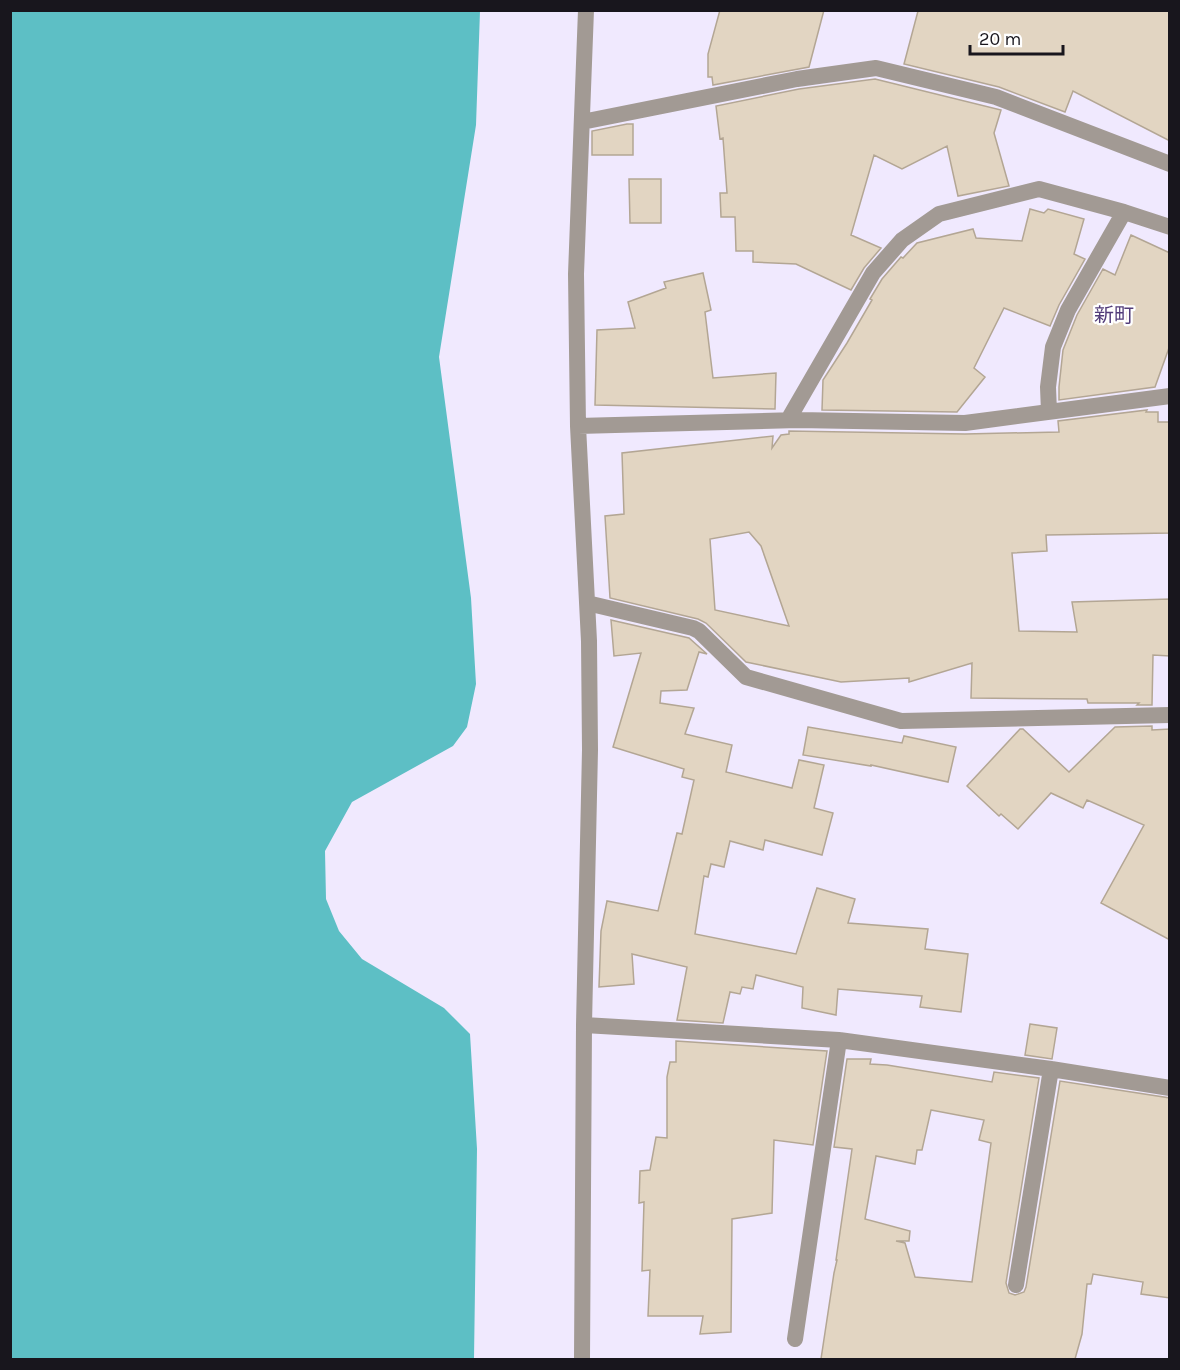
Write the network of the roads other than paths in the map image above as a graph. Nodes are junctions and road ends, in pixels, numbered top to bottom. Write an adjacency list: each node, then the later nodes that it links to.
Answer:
1 (586, 10): 2 (street)
2 (582, 122): 3 (street); 9 (street)
3 (1170, 165)
4 (1124, 212): 5 (street); 7 (street); 8 (street)
5 (1170, 227)
6 (1170, 396): 7 (street)
7 (1049, 412): 8 (street)
8 (788, 420): 9 (street)
9 (578, 426): 10 (street)
10 (587, 603): 11 (street); 12 (street)
11 (1170, 715)
12 (584, 1025): 13 (street); 18 (street)
13 (839, 1040): 14 (street); 17 (street)
14 (1051, 1069): 15 (street); 16 (street)
15 (1170, 1088)
16 (1016, 1285)
17 (795, 1339)
18 (582, 1359)

